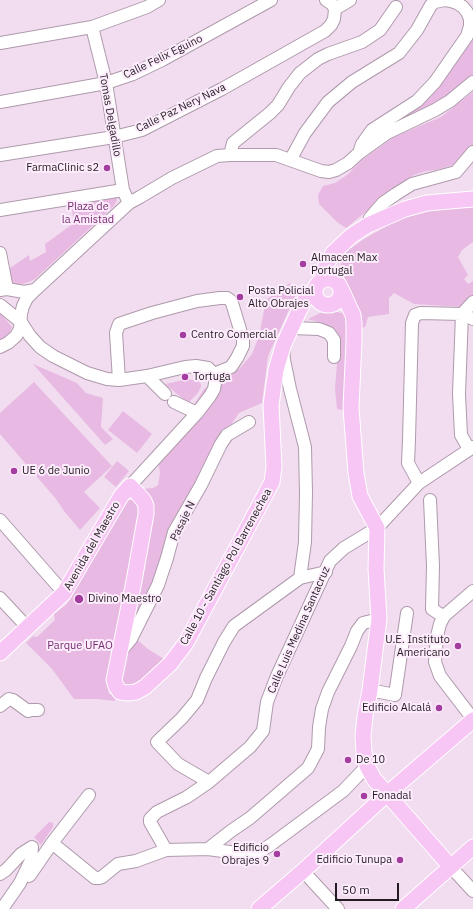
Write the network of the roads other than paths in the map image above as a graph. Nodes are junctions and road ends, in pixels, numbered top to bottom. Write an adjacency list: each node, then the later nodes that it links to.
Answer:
1 (159, 0): 7 (street)
2 (271, 0): 10 (street, Calle Felix Eguino)
3 (326, 0): 6 (street)
4 (350, 0): 6 (street)
5 (396, 7): 16 (street)
6 (335, 9): 12 (street, Calle Paz Nery Nava)
7 (92, 27): 8 (street); 10 (street, Tomas Delgadillo)
8 (0, 43)
9 (473, 82): 14 (street)
10 (106, 83): 11 (street, Calle Felix Eguino); 12 (street, Tomas Delgadillo)
11 (0, 102)
12 (114, 137): 15 (street, Calle Paz Nery Nava); 18 (street, Tomas Delgadillo)
13 (473, 152): 22 (street)
14 (359, 153): 17 (street); 17 (street)
15 (0, 155)
16 (230, 155): 17 (street); 20 (street)
17 (291, 160)
18 (123, 190): 20 (street, Tomas Delgadillo); 21 (street)
19 (473, 199): 22 (main road)
20 (129, 203): 26 (street)
21 (0, 210)
22 (368, 225): 24 (main road)
23 (0, 253): 25 (street)
24 (333, 283): 27 (main road, Calle 10 - Santiago Pol Barrenechea); 29 (main road); 34 (main road)
25 (3, 289): 26 (street)
26 (35, 290): 32 (street)
27 (315, 291): 29 (main road); 33 (main road, Calle 10 - Santiago Pol Barrenechea)
28 (473, 302): 31 (street)
29 (328, 304): 33 (main road); 34 (main road)
30 (0, 305): 32 (street)
31 (468, 316): 45 (street); 46 (street)
32 (20, 322): 35 (street); 40 (street)
33 (295, 322): 36 (main road, Calle 10 - Santiago Pol Barrenechea); 37 (street)
34 (354, 323): 50 (main road)
35 (0, 346)
36 (283, 346): 52 (street); 60 (main road, Calle 10 - Santiago Pol Barrenechea)
37 (334, 357)
38 (214, 374): 39 (street); 40 (street); 43 (street)
39 (147, 376): 40 (street); 41 (street)
40 (119, 380)
41 (165, 394)
42 (174, 402): 43 (street)
43 (198, 413): 47 (street)
44 (249, 422): 60 (street, Pasaje N)
45 (471, 448): 46 (street, Calle Luis Medina Santacruz)
46 (419, 483): 50 (street, Calle Luis Medina Santacruz)
47 (130, 486): 54 (main road, Avenida del Maestro); 60 (main road, Calle 10 - Santiago Pol Barrenechea)
48 (430, 500): 57 (street)
49 (0, 520): 54 (street)
50 (377, 528): 51 (street, Calle Luis Medina Santacruz); 58 (main road)
51 (326, 572): 52 (street); 67 (street, Calle Luis Medina Santacruz)
52 (300, 578): 67 (street)
53 (473, 590): 57 (street)
54 (64, 593): 59 (main road, Avenida del Maestro)
55 (0, 598): 59 (street)
56 (407, 613): 62 (street)
57 (444, 616): 65 (street)
58 (379, 620): 62 (main road); 72 (street)
59 (28, 628): 61 (main road, Avenida del Maestro)
60 (120, 652)
61 (0, 653)
62 (370, 690): 66 (main road)
63 (0, 706): 64 (street)
64 (38, 710)
65 (473, 719): 68 (main road)
66 (367, 766): 68 (main road); 72 (street)
67 (209, 782): 73 (street, Calle Luis Medina Santacruz)
68 (387, 794): 74 (main road); 75 (main road)
69 (88, 795): 70 (street)
70 (52, 843): 73 (street); 77 (street)
71 (473, 847): 74 (main road)
72 (208, 849): 73 (street)
73 (163, 851)
74 (450, 866): 78 (street); 82 (main road)
75 (303, 871): 80 (main road); 81 (street)
76 (0, 874): 77 (street)
77 (22, 878): 79 (street)
78 (473, 891)
79 (2, 909)
80 (259, 909)
81 (338, 909)
82 (403, 909)

